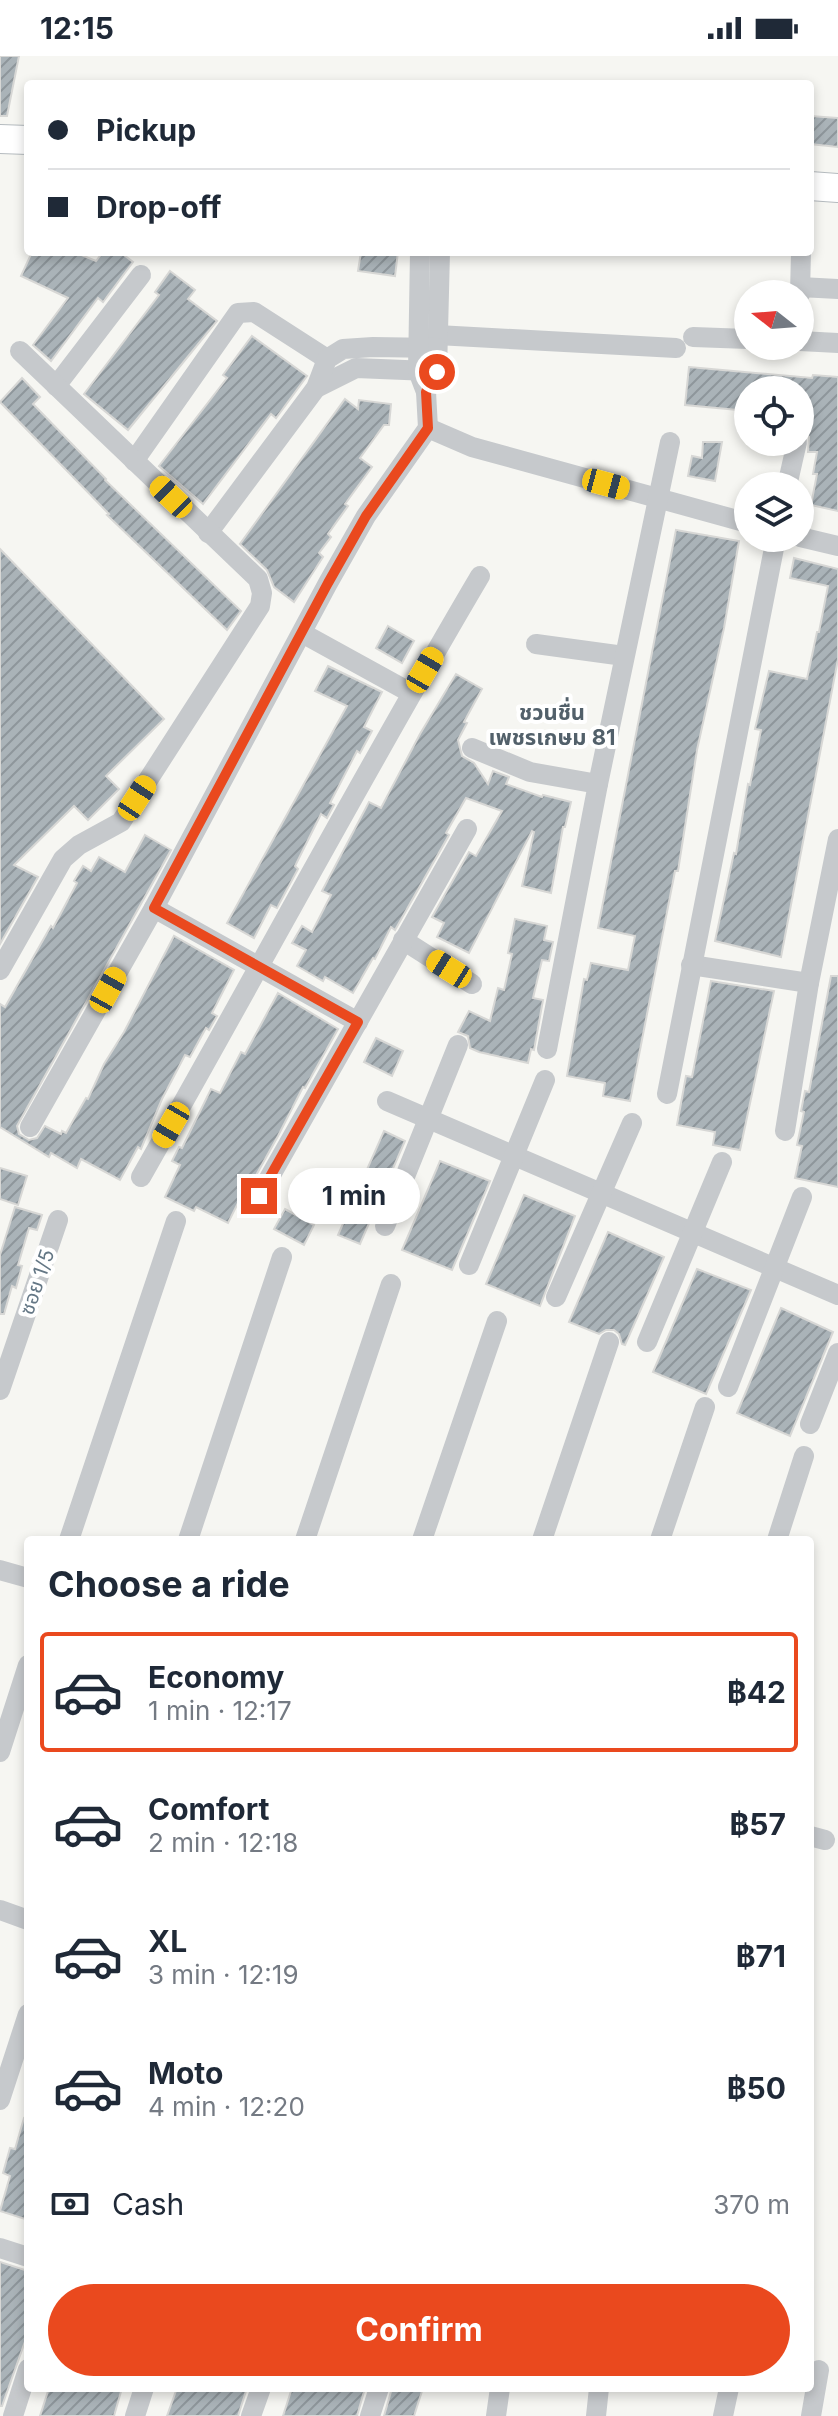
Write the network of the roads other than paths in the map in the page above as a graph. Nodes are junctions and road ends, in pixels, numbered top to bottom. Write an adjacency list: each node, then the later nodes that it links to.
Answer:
1 (0, 139): 2 (main road)
2 (24, 140)
3 (814, 186): 4 (main road)
4 (838, 188)
5 (420, 256): 14 (street)
6 (440, 256): 14 (street)
7 (801, 256): 9 (street)
8 (141, 275): 19 (street)
9 (800, 280)
10 (838, 289): 11 (street)
11 (814, 290)
12 (734, 340): 14 (street)
13 (814, 342): 15 (street)
14 (430, 343): 17 (street); 18 (street)
15 (838, 343)
16 (20, 351): 19 (street)
17 (327, 359): 20 (street); 23 (street)
18 (428, 371): 20 (street); 21 (street)
19 (56, 386): 23 (street)
20 (316, 388): 26 (street)
21 (428, 428): 24 (street); 31 (street)
22 (670, 442): 24 (street)
23 (134, 461): 26 (street)
24 (658, 498): 25 (street); 33 (street)
25 (734, 519)
26 (208, 533): 43 (street)
27 (814, 540): 28 (street)
28 (838, 546)
29 (773, 552): 41 (street)
30 (480, 576): 34 (street)
31 (302, 633): 34 (street); 39 (street)
32 (536, 644): 33 (street)
33 (624, 656): 36 (street)
34 (411, 693): 42 (street)
35 (472, 748): 36 (street)
36 (598, 784): 48 (street)
37 (467, 829): 40 (street)
38 (838, 839): 44 (street)
39 (154, 908): 42 (street); 54 (street)
40 (403, 940): 45 (street); 46 (street)
41 (691, 965): 44 (street); 50 (street)
42 (260, 968): 46 (street); 58 (street)
43 (0, 970)
44 (809, 983): 55 (street)
45 (472, 984)
46 (358, 1022): 60 (street)
47 (458, 1045): 52 (street)
48 (547, 1049)
49 (545, 1080): 56 (street)
50 (667, 1094)
51 (387, 1101): 52 (street)
52 (428, 1119): 56 (street); 64 (street)
53 (632, 1123): 59 (street)
54 (30, 1127)
55 (785, 1131)
56 (514, 1156): 59 (street); 67 (street)
57 (722, 1162): 65 (street)
58 (141, 1177)
59 (600, 1193): 65 (street); 71 (street)
60 (259, 1196)
61 (802, 1197): 68 (street)
62 (58, 1220): 77 (street, ซอย 1/5)
63 (176, 1221): 81 (street)
64 (385, 1226)
65 (692, 1233): 68 (street); 74 (street)
66 (282, 1257): 82 (street)
67 (469, 1265)
68 (775, 1268): 70 (street); 76 (street)
69 (391, 1284): 83 (street)
70 (838, 1295)
71 (556, 1297)
72 (497, 1321): 84 (street)
73 (609, 1342): 85 (street)
74 (647, 1342)
75 (838, 1353): 79 (street)
76 (728, 1387)
77 (0, 1390)
78 (705, 1407): 86 (street)
79 (810, 1424)
80 (804, 1456): 87 (street)
81 (70, 1536)
82 (189, 1536)
83 (306, 1536)
84 (423, 1536)
85 (543, 1536)
86 (661, 1536)
87 (778, 1536)
88 (0, 1570): 89 (street)
89 (24, 1577)
90 (24, 1677): 91 (street)
91 (0, 1752)
92 (0, 1910): 93 (street)
93 (24, 1919)
94 (24, 2026): 95 (street)
95 (0, 2100)
96 (0, 2248): 97 (street)
97 (24, 2256)
98 (819, 2370): 113 (street)
99 (24, 2382): 106 (street)
100 (143, 2392): 107 (street)
101 (260, 2392): 108 (street)
102 (378, 2392): 109 (street)
103 (499, 2392): 110 (street)
104 (599, 2392): 111 (street)
105 (728, 2392): 112 (street)
106 (13, 2416)
107 (135, 2416)
108 (251, 2416)
109 (370, 2416)
110 (496, 2416)
111 (596, 2416)
112 (723, 2416)
113 (811, 2416)

